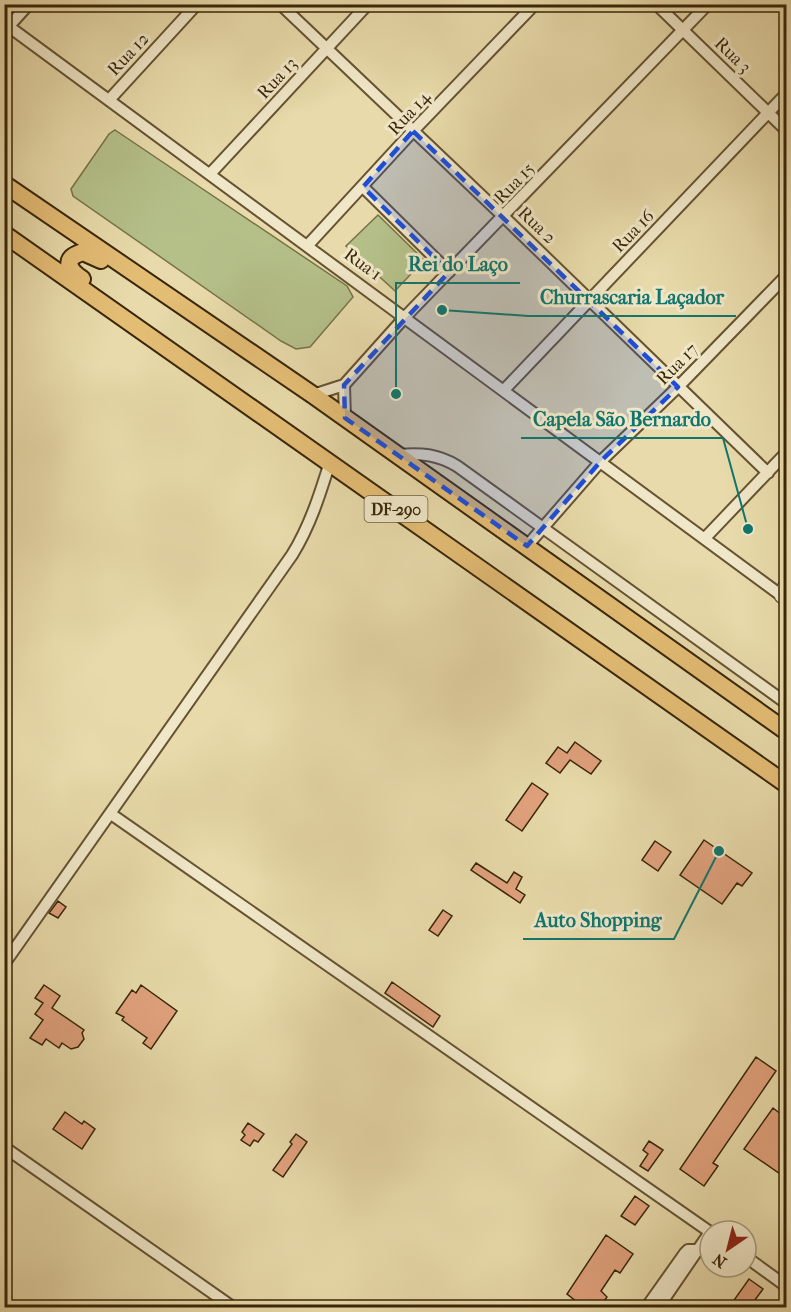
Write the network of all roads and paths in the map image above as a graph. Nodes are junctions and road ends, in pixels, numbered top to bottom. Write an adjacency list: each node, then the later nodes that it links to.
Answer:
1 (29, 4): 8 (street)
2 (197, 4): 12 (street, Rua 12)
3 (280, 4): 10 (street, Rua 2)
4 (368, 4): 10 (street, Rua 13)
5 (535, 4): 15 (street, Rua 14)
6 (656, 4): 9 (street, Rua 3)
7 (708, 4): 9 (street, Rua 15)
8 (7, 25): 12 (street, Rua 1)
9 (683, 30): 13 (street, Rua 3); 19 (street, Rua 15)
10 (326, 49): 15 (street, Rua 2); 16 (street, Rua 13)
11 (786, 94): 13 (street, Rua 16)
12 (109, 100): 16 (street, Rua 1)
13 (769, 113): 14 (street, Rua 3); 24 (street, Rua 16)
14 (786, 130)
15 (413, 131): 18 (street, Rua 14); 19 (street, Rua 2)
16 (210, 174): 21 (street, Rua 1)
17 (4, 183): 25 (highway, DF-290)
18 (363, 187): 21 (street, Rua 14); 22 (street)
19 (504, 217): 22 (street, Rua 15); 24 (street, Rua 2)
20 (4, 234): 27 (highway, DF-290)
21 (308, 245): 26 (street, Rua 1)
22 (449, 272): 26 (street, Rua 15)
23 (786, 276): 29 (street, Rua 17)
24 (590, 300): 29 (street, Rua 2); 30 (street, Rua 16)
25 (176, 302): 27 (highway); 31 (highway, DF-290)
26 (405, 317): 28 (street, Rua 15); 30 (street, Rua 1)
27 (159, 340): 36 (highway, DF-290)
28 (344, 385): 31 (street); 32 (street)
29 (678, 387): 35 (street, Rua 17); 37 (street, Rua 2)
30 (504, 390): 35 (street, Rua 1)
31 (313, 395): 32 (highway, DF-290)
32 (345, 418): 34 (highway, DF-290)
33 (786, 453): 37 (street)
34 (397, 455): 38 (street); 40 (highway, DF-290)
35 (602, 461): 38 (street, Rua 17); 39 (street, Rua 1)
36 (330, 462): 44 (highway, DF-290); 45 (street)
37 (768, 473): 39 (street)
38 (542, 528): 40 (street, Rua 17); 42 (street)
39 (705, 538): 41 (street, Rua 1)
40 (527, 546): 43 (highway, DF-290)
41 (785, 593)
42 (786, 704)
43 (786, 731)
44 (786, 784)
45 (111, 814): 46 (street); 48 (street)
46 (4, 963)
47 (4, 1147): 52 (street)
48 (698, 1224)
49 (698, 1250): 53 (street); 54 (street)
50 (758, 1266): 51 (street)
51 (786, 1286)
52 (234, 1308)
53 (646, 1308)
54 (658, 1308)

